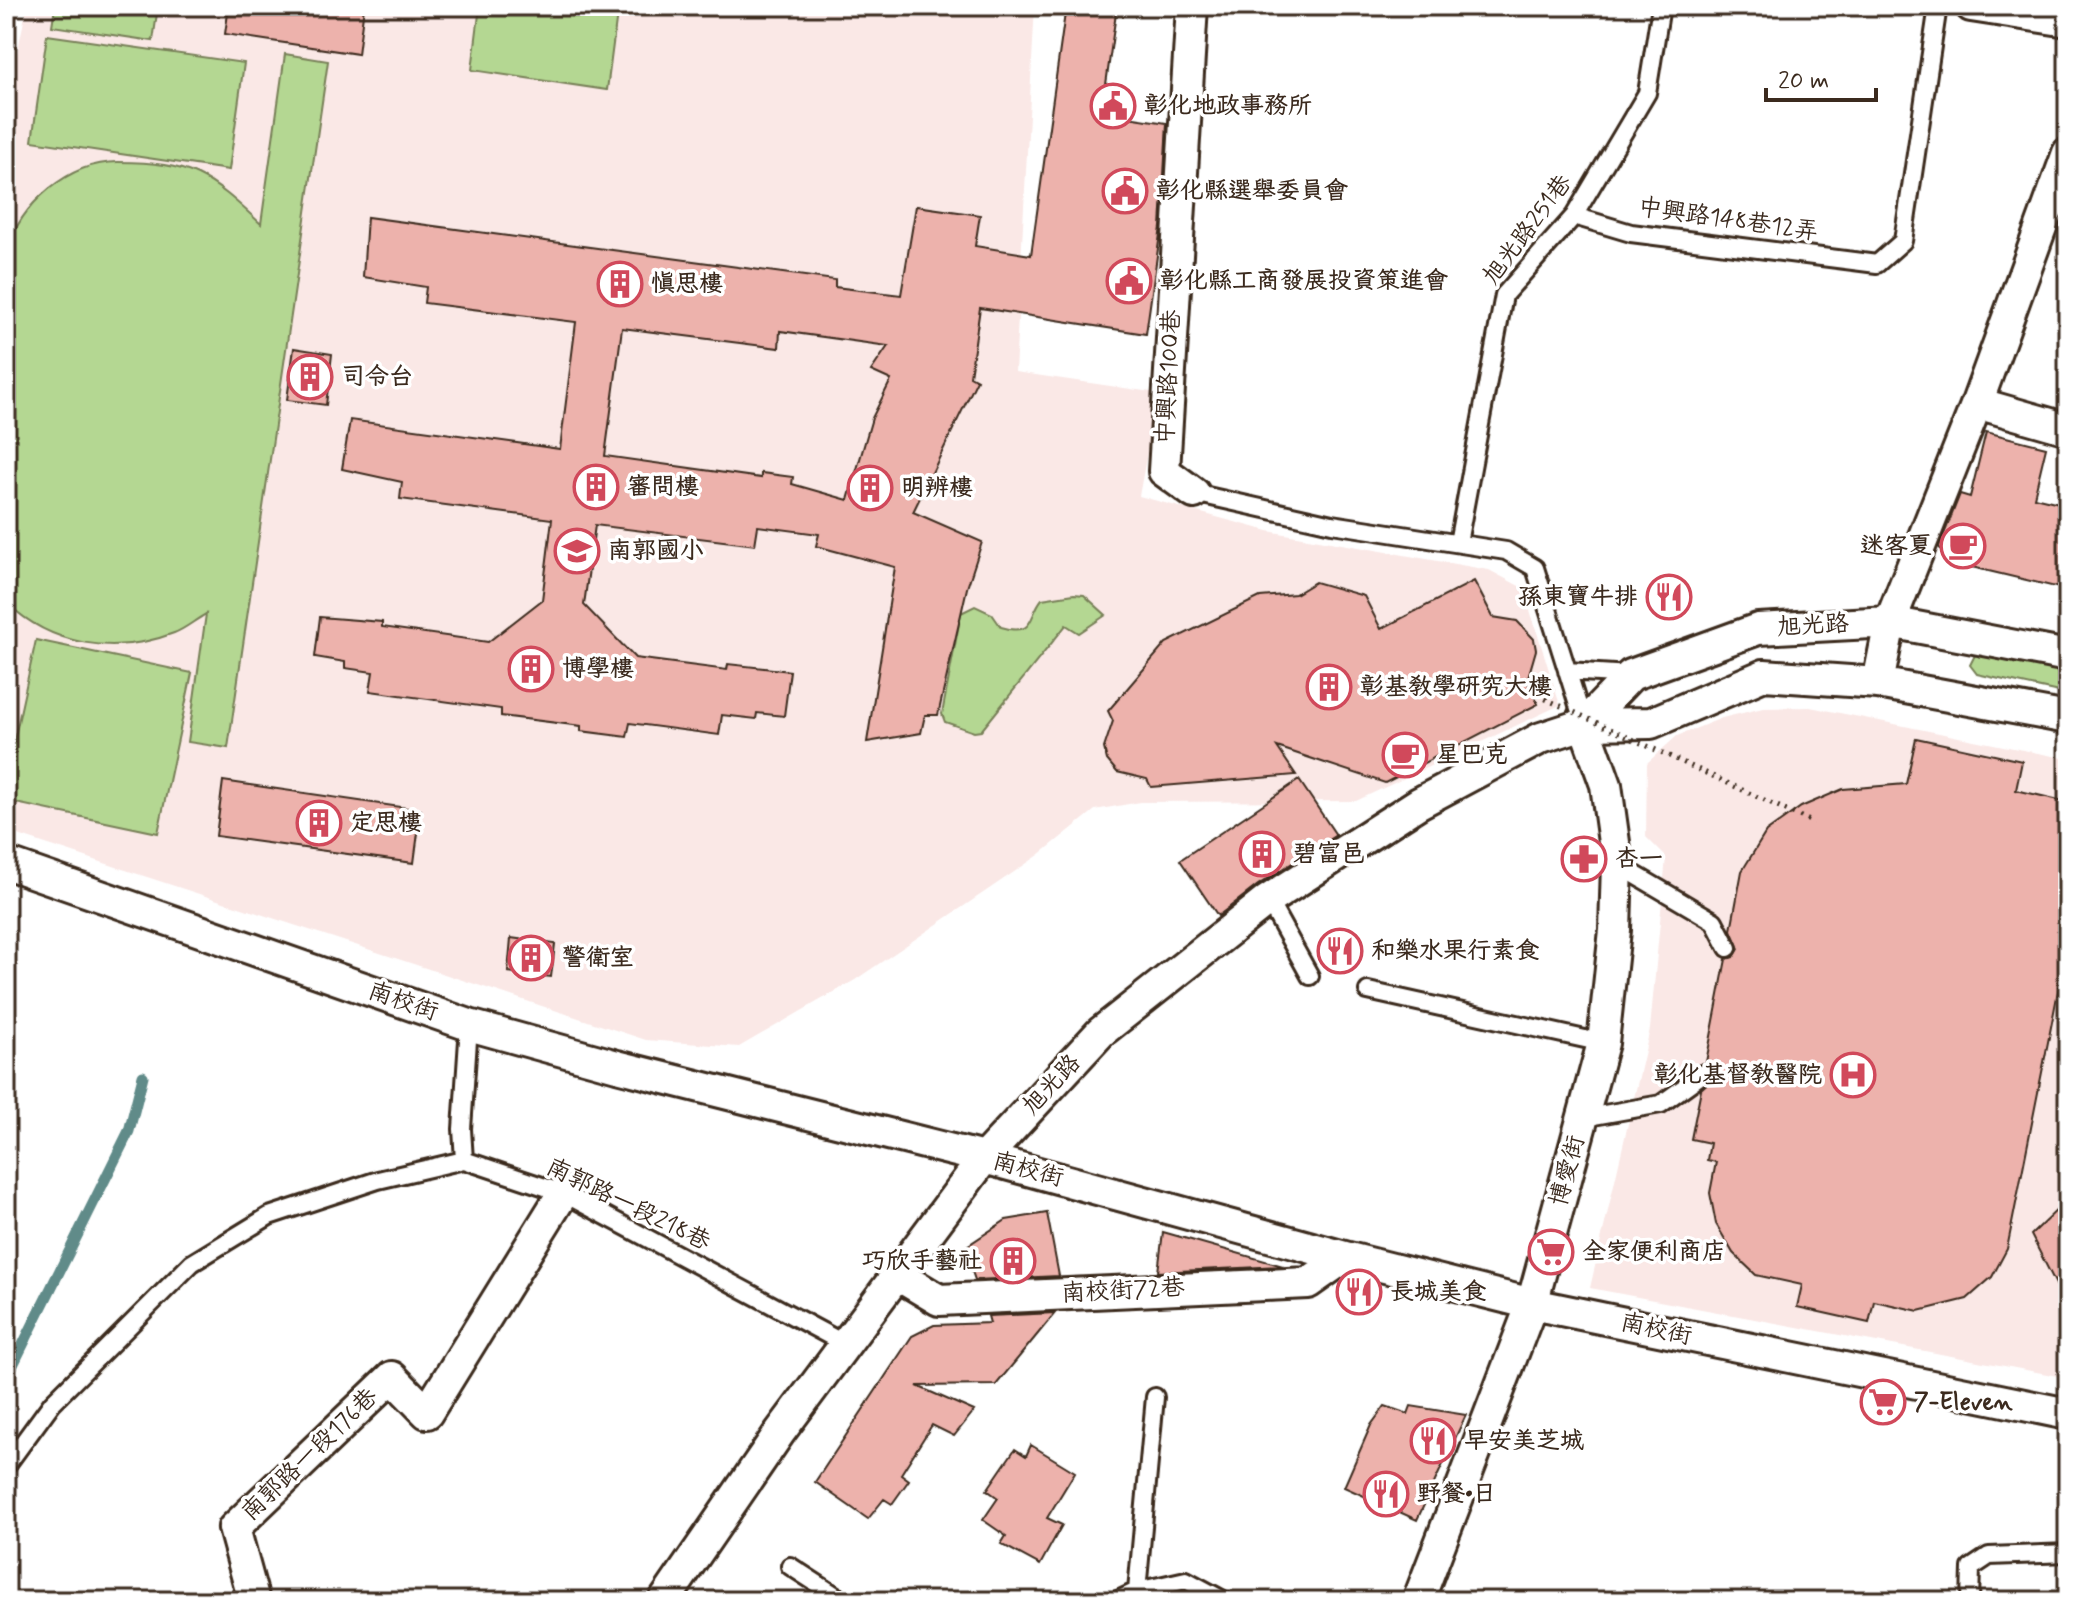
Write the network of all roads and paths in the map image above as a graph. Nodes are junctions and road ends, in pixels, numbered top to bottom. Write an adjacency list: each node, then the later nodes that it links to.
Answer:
1 (1192, 6): 11 (street, 中興路100巷)
2 (1661, 6): 8 (lane, 旭光路251巷)
3 (1938, 6): 8 (lane, 中興路148巷12弄)
4 (1971, 6): 5 (street)
5 (2022, 10): 6 (street)
6 (2068, 21)
7 (2068, 153): 9 (street)
8 (1574, 216): 12 (lane, 旭光路251巷)
9 (1977, 403): 10 (street); 13 (street)
10 (2068, 429)
11 (1194, 493): 12 (lane)
12 (1458, 543): 15 (lane)
13 (1890, 622): 14 (street, 旭光路); 16 (street, 旭光路); 18 (street)
14 (2068, 656)
15 (1567, 671): 16 (lane); 20 (lane)
16 (1631, 675): 20 (street, 旭光路)
17 (1509, 682): 21 (path, bridge)
18 (1878, 683): 19 (street, 旭光路); 20 (street, 旭光路)
19 (2068, 718)
20 (1584, 724): 23 (street, 博愛街); 24 (street, 旭光路)
21 (1814, 823)
22 (6, 863): 28 (street, 南校街)
23 (1617, 864): 25 (lane); 29 (street, 博愛街)
24 (1268, 900): 26 (lane); 32 (street, 旭光路)
25 (1728, 948)
26 (1310, 976)
27 (1368, 991): 29 (lane)
28 (469, 1025): 32 (street, 南校街); 33 (lane)
29 (1603, 1043): 31 (street, 博愛街)
30 (1704, 1073): 31 (lane)
31 (1582, 1118): 37 (street, 博愛街)
32 (984, 1158): 35 (street, 南校街); 36 (street, 旭光路)
33 (464, 1160): 34 (lane, 南郭路一段218巷); 41 (lane)
34 (563, 1193): 38 (lane, 南郭路一段218巷); 45 (street, 南郭路一段176巷)
35 (1345, 1257): 36 (street, 南校街72巷); 37 (street, 南校街)
36 (899, 1276): 38 (street, 旭光路)
37 (1532, 1304): 40 (street, 南校街); 50 (street, 博愛街)
38 (845, 1344): 46 (street, 旭光路)
39 (1155, 1397): 44 (lane)
40 (2068, 1414)
41 (6, 1466)
42 (2068, 1553): 51 (lane)
43 (790, 1566): 47 (lane)
44 (1137, 1591): 48 (lane); 49 (lane)
45 (254, 1601)
46 (664, 1601)
47 (844, 1601)
48 (1116, 1601)
49 (1225, 1601)
50 (1418, 1601)
51 (1970, 1601)

